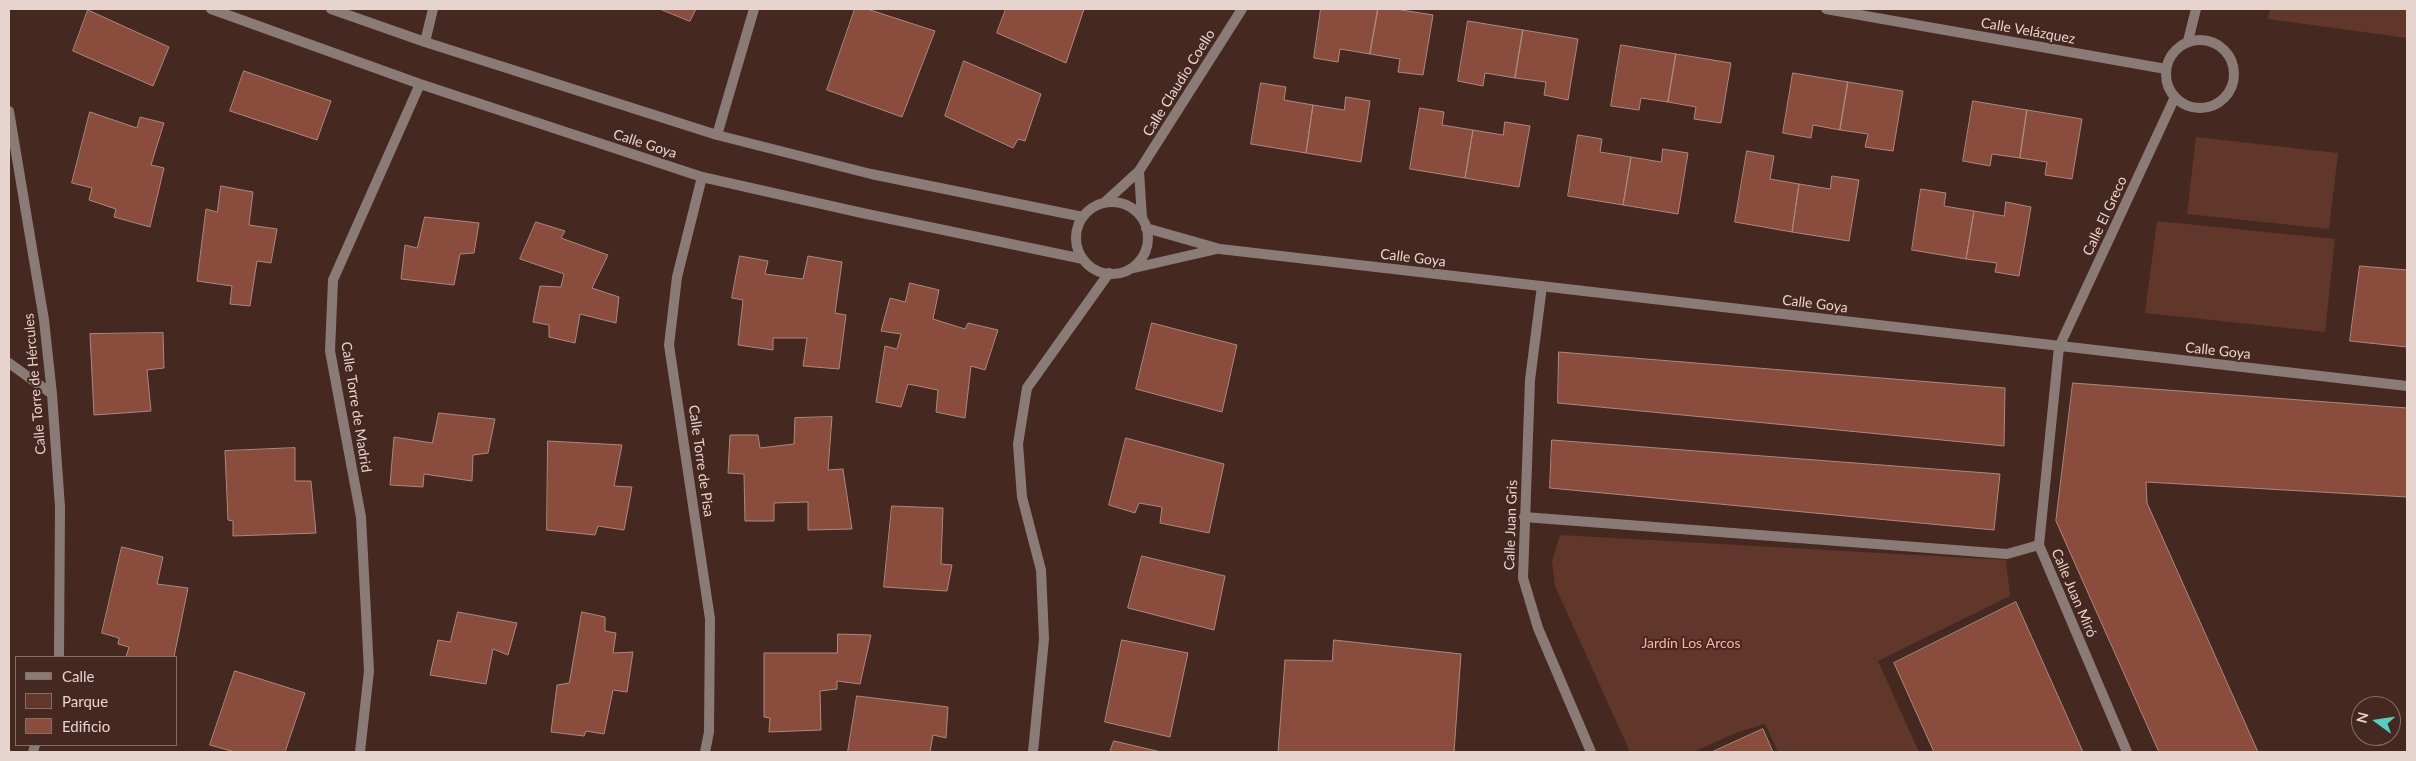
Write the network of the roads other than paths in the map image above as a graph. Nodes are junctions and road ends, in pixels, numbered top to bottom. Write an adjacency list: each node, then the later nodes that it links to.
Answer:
1 (211, 9): 11 (street, Calle Goya)
2 (331, 9): 9 (street)
3 (433, 9): 9 (street)
4 (754, 9): 14 (street)
5 (1242, 9): 15 (street, Calle Claudio Coello)
6 (1826, 9): 10 (street, Calle Velázquez)
7 (2196, 9): 8 (street)
8 (2188, 41): 10 (street); 12 (street)
9 (425, 42): 14 (street)
10 (2166, 70): 12 (street)
11 (420, 84): 16 (street, Calle Goya); 33 (street, Calle Torre de Madrid)
12 (2175, 97): 26 (street, Calle El Greco)
13 (9, 112): 29 (street, Calle Torre de Hércules)
14 (717, 135): 18 (street)
15 (1139, 171): 17 (street, Calle Claudio Coello); 19 (street)
16 (702, 177): 22 (street, Calle Goya); 34 (street, Calle Torre de Pisa)
17 (1104, 203): 18 (street); 19 (street)
18 (1082, 217): 22 (street)
19 (1142, 218): 20 (street)
20 (1146, 228): 21 (street, Calle Goya); 23 (street)
21 (1220, 249): 23 (street, Calle Goya); 25 (street, Calle Goya)
22 (1083, 259): 24 (street)
23 (1131, 268): 24 (street)
24 (1109, 274): 35 (street)
25 (1542, 286): 26 (street, Calle Goya); 30 (street, Calle Juan Gris)
26 (2060, 347): 28 (street, Calle Goya); 31 (street, Calle Juan Miró)
27 (9, 363): 29 (street)
28 (2407, 386)
29 (52, 394): 32 (street, Calle Torre de Hércules)
30 (1524, 517): 31 (street); 36 (street, Calle Juan Gris)
31 (2039, 546): 37 (street, Calle Juan Miró)
32 (59, 656)
33 (360, 752)
34 (704, 752)
35 (1033, 752)
36 (1591, 752)
37 (2127, 752)

